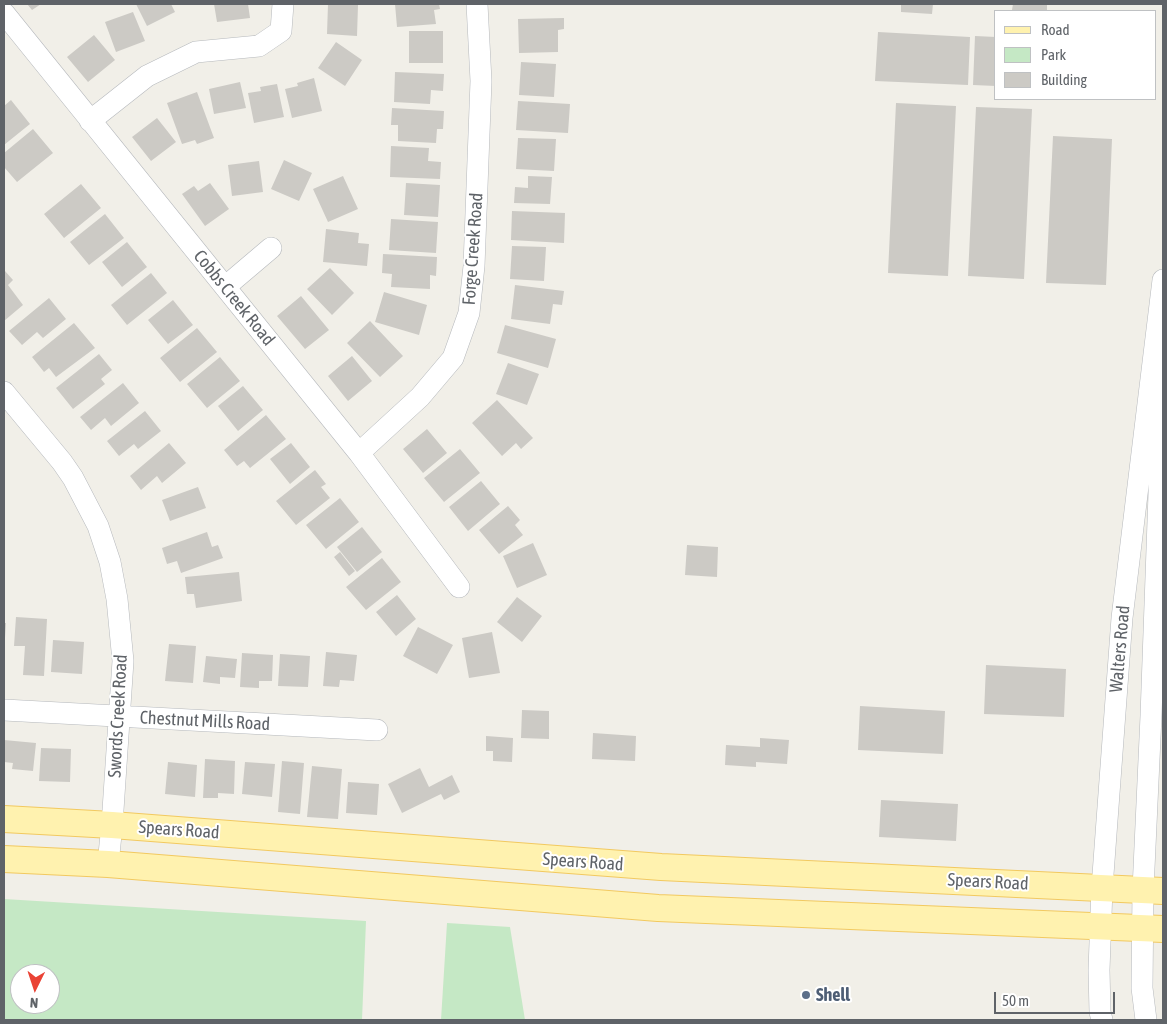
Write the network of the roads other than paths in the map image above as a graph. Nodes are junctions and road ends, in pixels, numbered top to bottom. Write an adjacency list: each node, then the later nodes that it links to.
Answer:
1 (283, 4): 4 (street)
2 (477, 4): 10 (street, Forge Creek Road)
3 (4, 13): 4 (street, Cobbs Creek Road)
4 (90, 121): 7 (street, Cobbs Creek Road)
5 (271, 248): 7 (street)
6 (1163, 280): 20 (street, Walters Road)
7 (225, 287): 10 (street, Cobbs Creek Road)
8 (1163, 374): 21 (street, Walters Road)
9 (4, 392): 13 (street, Swords Creek Road)
10 (359, 453): 11 (street, Cobbs Creek Road)
11 (459, 587)
12 (4, 710): 13 (street, Chestnut Mills Road)
13 (120, 716): 14 (street, Chestnut Mills Road); 16 (street, Swords Creek Road)
14 (377, 730)
15 (4, 820): 16 (main road, Spears Road)
16 (112, 825): 18 (street, Swords Creek Road); 19 (main road, Spears Road)
17 (4, 859): 18 (main road)
18 (108, 864): 22 (main road)
19 (660, 867): 20 (main road, Spears Road); 22 (main road)
20 (1102, 888): 21 (main road, Spears Road); 23 (street, Walters Road)
21 (1153, 890): 24 (street, Walters Road)
22 (658, 908): 23 (main road)
23 (1100, 926): 24 (main road); 25 (street, Walters Road)
24 (1153, 928): 26 (street, Walters Road)
25 (1102, 1020)
26 (1146, 1020)

